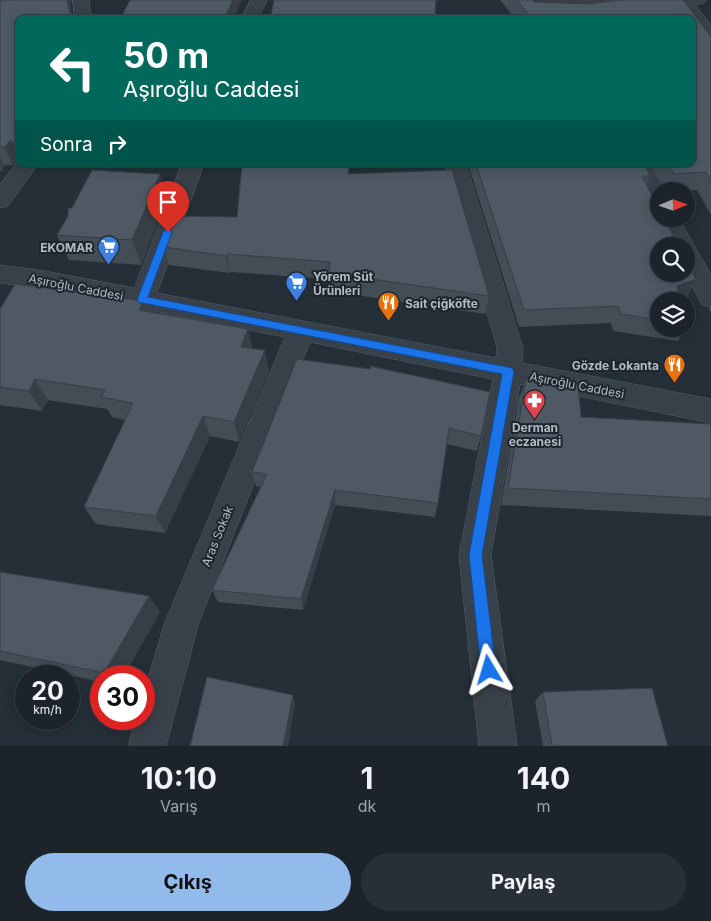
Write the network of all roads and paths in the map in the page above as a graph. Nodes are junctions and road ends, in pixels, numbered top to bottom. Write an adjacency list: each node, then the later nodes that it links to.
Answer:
1 (81, 0): 5 (street)
2 (260, 0): 6 (street)
3 (691, 2): 4 (street); 7 (street)
4 (627, 9)
5 (83, 15)
6 (251, 15)
7 (711, 36)
8 (25, 167): 13 (street)
9 (192, 167): 17 (street)
10 (457, 167): 19 (street)
11 (641, 167): 12 (street)
12 (650, 184)
13 (0, 201)
14 (695, 269): 16 (street)
15 (0, 274): 17 (street, Aşıroğlu Caddesi)
16 (711, 298)
17 (142, 300): 18 (street, Aşıroğlu Caddesi)
18 (302, 331): 19 (street, Aşıroğlu Caddesi); 21 (street, Aras Sokak)
19 (508, 371): 20 (street, Aşıroğlu Caddesi); 22 (street)
20 (711, 411)
21 (147, 746)
22 (498, 746)

